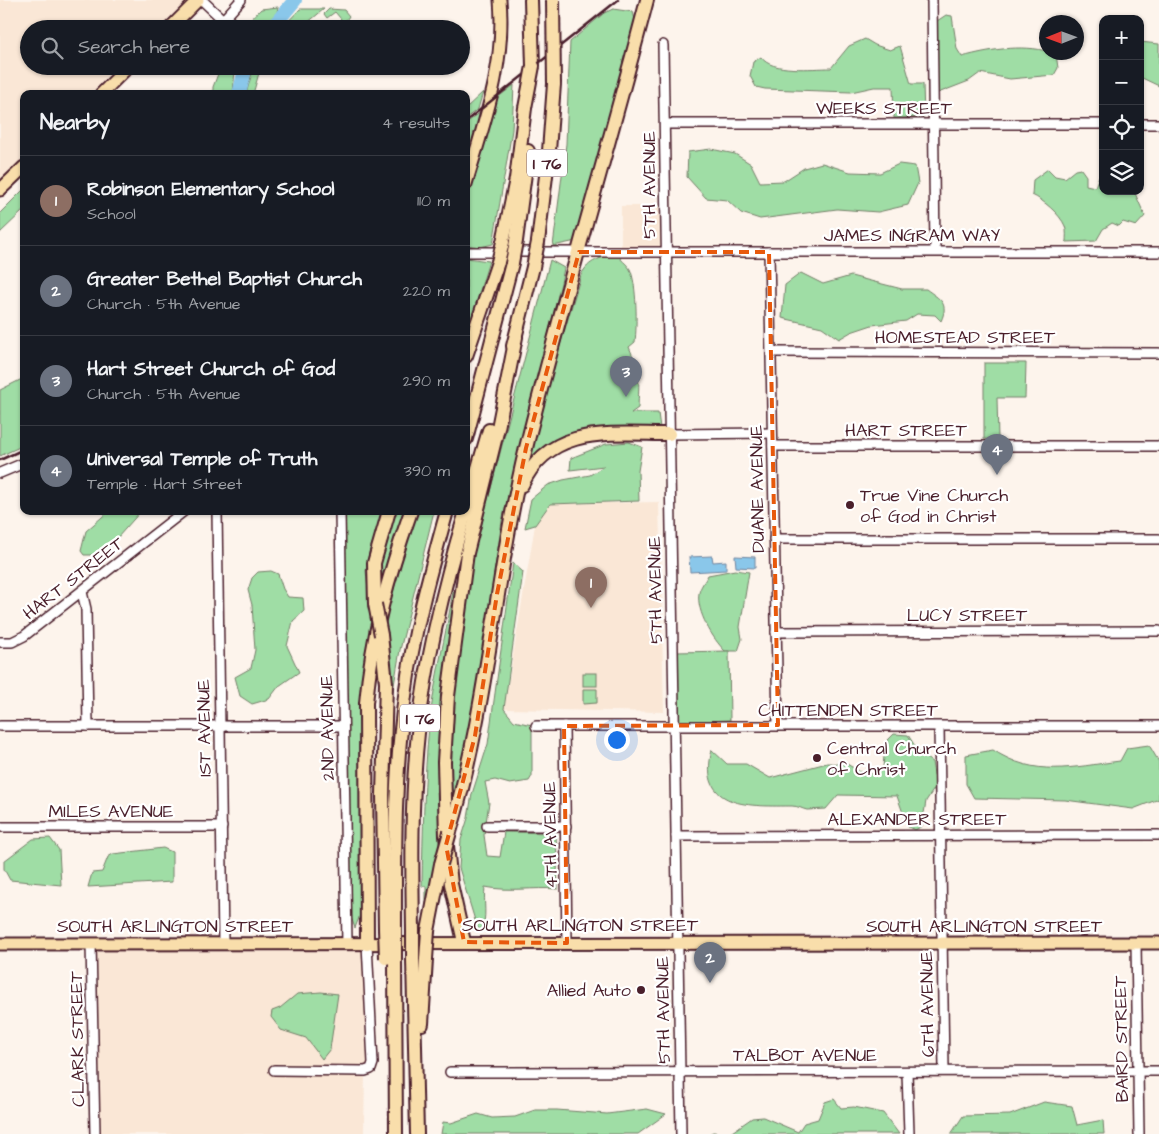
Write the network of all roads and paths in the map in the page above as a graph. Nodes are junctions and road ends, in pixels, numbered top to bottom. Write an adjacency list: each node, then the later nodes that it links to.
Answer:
1 (200, 0): 2 (street); 8 (main road)
2 (241, 0)
3 (500, 0): 17 (main road)
4 (532, 0): 20 (highway, bridge)
5 (553, 0): 27 (highway, I 76, bridge)
6 (647, 0): 23 (highway)
7 (932, 0): 13 (street)
8 (179, 20)
9 (663, 45): 12 (street, 5TH AVENUE)
10 (120, 75): 11 (main road)
11 (105, 90)
12 (665, 124): 13 (street, WEEKS STREET); 24 (street, 5TH AVENUE)
13 (933, 124): 14 (street, WEEKS STREET); 21 (street)
14 (1099, 124)
15 (1144, 124): 16 (street)
16 (1159, 124)
17 (470, 170)
18 (20, 172): 19 (main road)
19 (0, 190)
20 (510, 241): 28 (highway, bridge); 31 (highway, bridge)
21 (935, 251): 25 (street, JAMES INGRAM WAY); 26 (street, JAMES INGRAM WAY)
22 (470, 252): 23 (street, JAMES INGRAM WAY)
23 (579, 252): 24 (street, JAMES INGRAM WAY); 39 (highway)
24 (666, 252): 25 (street, JAMES INGRAM WAY); 32 (street, 5TH AVENUE)
25 (769, 252): 29 (street, DUANE AVENUE)
26 (1159, 252)
27 (516, 337): 38 (highway, I 76); 71 (highway)
28 (470, 344)
29 (772, 352): 30 (street, HOMESTEAD STREET); 33 (street, DUANE AVENUE)
30 (1159, 353)
31 (470, 425)
32 (669, 434): 33 (street); 39 (highway); 60 (street, 5TH AVENUE)
33 (772, 434): 34 (street, DUANE AVENUE)
34 (773, 446): 35 (street, HART STREET); 47 (street, DUANE AVENUE)
35 (1159, 446)
36 (20, 465): 37 (street)
37 (0, 473)
38 (470, 496)
39 (515, 501): 82 (highway, bridge)
40 (179, 515): 49 (street, HART STREET)
41 (217, 515): 56 (street, 1ST AVENUE)
42 (340, 515): 57 (street, 2ND AVENUE)
43 (388, 515): 70 (highway, bridge)
44 (411, 515): 79 (highway)
45 (446, 515): 70 (highway, I 76)
46 (465, 515): 82 (highway, I 76, bridge)
47 (774, 539): 48 (street); 51 (street, DUANE AVENUE)
48 (1159, 539)
49 (82, 592): 52 (street, HART STREET); 55 (street)
50 (1159, 631): 51 (street, LUCY STREET)
51 (776, 632): 53 (street, DUANE AVENUE)
52 (0, 642)
53 (778, 725): 60 (street, CHITTENDEN STREET); 62 (street, CHITTENDEN STREET)
54 (0, 726): 55 (street)
55 (88, 726): 56 (street)
56 (220, 726): 57 (street); 66 (street, 1ST AVENUE)
57 (342, 726): 78 (street, 2ND AVENUE)
58 (536, 726): 59 (street, CHITTENDEN STREET)
59 (564, 726): 60 (street, CHITTENDEN STREET); 64 (street, 4TH AVENUE)
60 (674, 726): 69 (street, 5TH AVENUE)
61 (1159, 726): 62 (street, CHITTENDEN STREET)
62 (939, 727): 67 (street, 6TH AVENUE)
63 (486, 826): 64 (street)
64 (566, 826): 72 (street, 4TH AVENUE)
65 (0, 827): 66 (street, MILES AVENUE)
66 (222, 827): 77 (street, 1ST AVENUE)
67 (941, 835): 68 (street, ALEXANDER STREET); 69 (street, ALEXANDER STREET); 81 (street, 6TH AVENUE)
68 (1159, 835)
69 (676, 836): 80 (street, 5TH AVENUE)
70 (390, 930): 92 (highway, bridge)
71 (464, 942): 72 (main road, SOUTH ARLINGTON STREET); 79 (main road, SOUTH ARLINGTON STREET)
72 (567, 943): 80 (main road, SOUTH ARLINGTON STREET)
73 (1136, 943): 74 (main road, SOUTH ARLINGTON STREET); 81 (main road, SOUTH ARLINGTON STREET); 86 (street, BAIRD STREET)
74 (1159, 943)
75 (0, 944): 76 (main road, SOUTH ARLINGTON STREET)
76 (91, 944): 77 (main road, SOUTH ARLINGTON STREET); 91 (street, CLARK STREET)
77 (223, 944): 78 (main road, SOUTH ARLINGTON STREET)
78 (347, 944): 79 (main road, SOUTH ARLINGTON STREET)
79 (367, 944): 83 (street)
80 (678, 944): 81 (main road, SOUTH ARLINGTON STREET); 85 (street, 5TH AVENUE)
81 (942, 944): 84 (street, 6TH AVENUE)
82 (419, 959): 90 (highway, I 76)
83 (274, 1070)
84 (944, 1070): 86 (street, TALBOT AVENUE); 89 (street, TALBOT AVENUE)
85 (680, 1071): 88 (street, TALBOT AVENUE); 89 (street, TALBOT AVENUE); 93 (street, 5TH AVENUE)
86 (1137, 1071): 87 (street, TALBOT AVENUE); 95 (street, BAIRD STREET)
87 (1159, 1071)
88 (450, 1072)
89 (907, 1072): 94 (street)
90 (417, 1129)
91 (95, 1134)
92 (396, 1134)
93 (681, 1134)
94 (909, 1134)
95 (1139, 1134)

